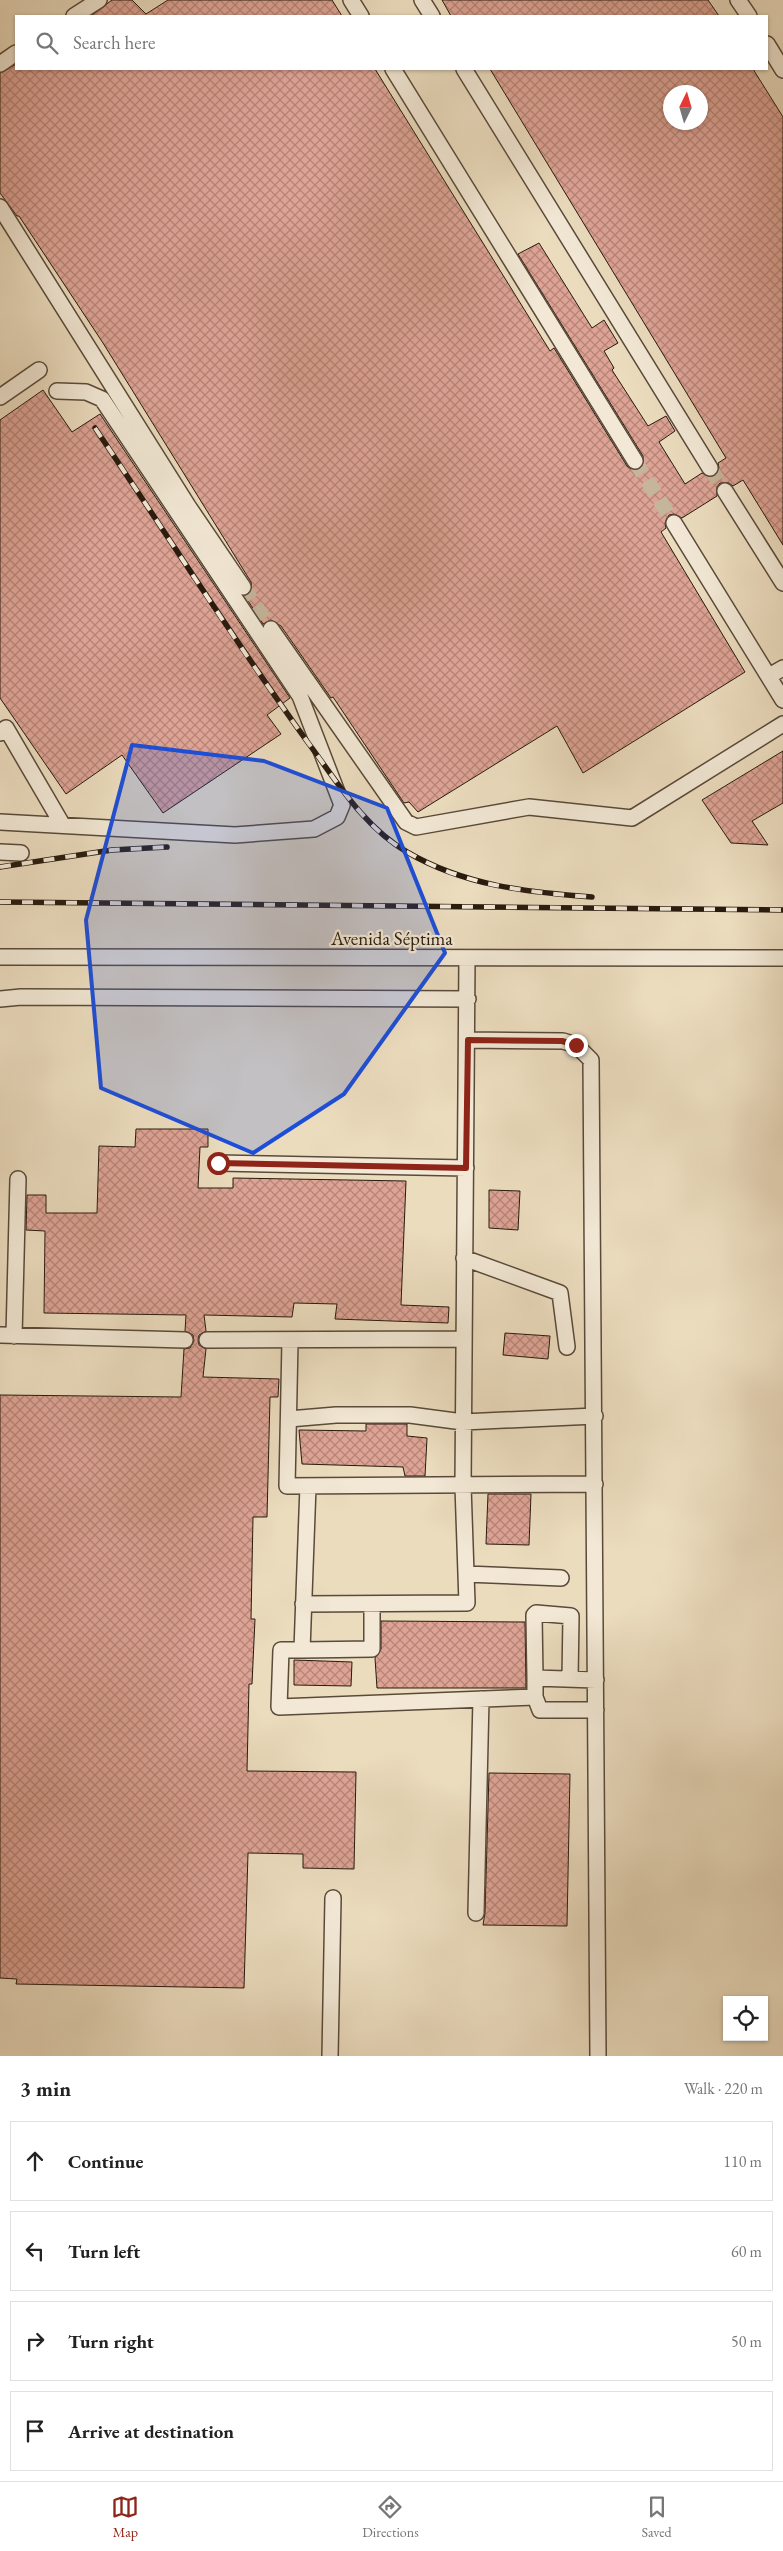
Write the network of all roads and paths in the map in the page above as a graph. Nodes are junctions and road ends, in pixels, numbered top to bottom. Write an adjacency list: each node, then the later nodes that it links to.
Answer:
1 (99, 0): 5 (street)
2 (351, 0): 6 (street)
3 (422, 0): 7 (street)
4 (738, 0): 8 (street)
5 (76, 15)
6 (360, 15)
7 (431, 15)
8 (748, 15)
9 (768, 46): 14 (street)
10 (15, 54): 11 (street)
11 (0, 64)
12 (394, 70): 19 (street)
13 (465, 70): 20 (street)
14 (783, 70)
15 (0, 207): 24 (street)
16 (39, 370): 18 (street)
17 (56, 391): 32 (street)
18 (0, 397)
19 (635, 461)
20 (710, 468)
21 (725, 491): 23 (street)
22 (674, 523): 27 (street)
23 (783, 583)
24 (243, 587)
25 (271, 629): 29 (street)
26 (783, 668): 27 (street)
27 (768, 676): 28 (street)
28 (783, 700)
29 (783, 724)
30 (2, 727): 32 (street)
31 (0, 822): 32 (street)
32 (62, 824)
33 (0, 852): 34 (street)
34 (21, 852)
35 (0, 957): 36 (street, Avenida Séptima)
36 (467, 958): 37 (street, Avenida Séptima); 39 (street)
37 (783, 958)
38 (0, 999): 39 (street)
39 (468, 999): 40 (street)
40 (468, 1040): 42 (street); 51 (street)
41 (218, 1163): 42 (street)
42 (466, 1168): 44 (street)
43 (18, 1179): 45 (street)
44 (464, 1258): 46 (street); 50 (street)
45 (7, 1336): 47 (street)
46 (463, 1339): 49 (street); 53 (street)
47 (185, 1340)
48 (207, 1340): 49 (street)
49 (290, 1341): 52 (street)
50 (566, 1347)
51 (595, 1416): 53 (street); 54 (street)
52 (288, 1419): 53 (street); 55 (street)
53 (463, 1422): 56 (street)
54 (596, 1484): 56 (street); 64 (street)
55 (308, 1486): 56 (street); 59 (street)
56 (463, 1486): 57 (street)
57 (466, 1574): 58 (street); 60 (street)
58 (562, 1578)
59 (303, 1604): 60 (street); 61 (street)
60 (372, 1604): 61 (street)
61 (302, 1650): 66 (street)
62 (535, 1678): 63 (street); 63 (street); 65 (street)
63 (570, 1679): 64 (street)
64 (596, 1680): 67 (street)
65 (535, 1697): 66 (street); 67 (street)
66 (481, 1699): 69 (street)
67 (596, 1710): 71 (street)
68 (333, 1898): 70 (street)
69 (476, 1913)
70 (330, 2056)
71 (598, 2056)

